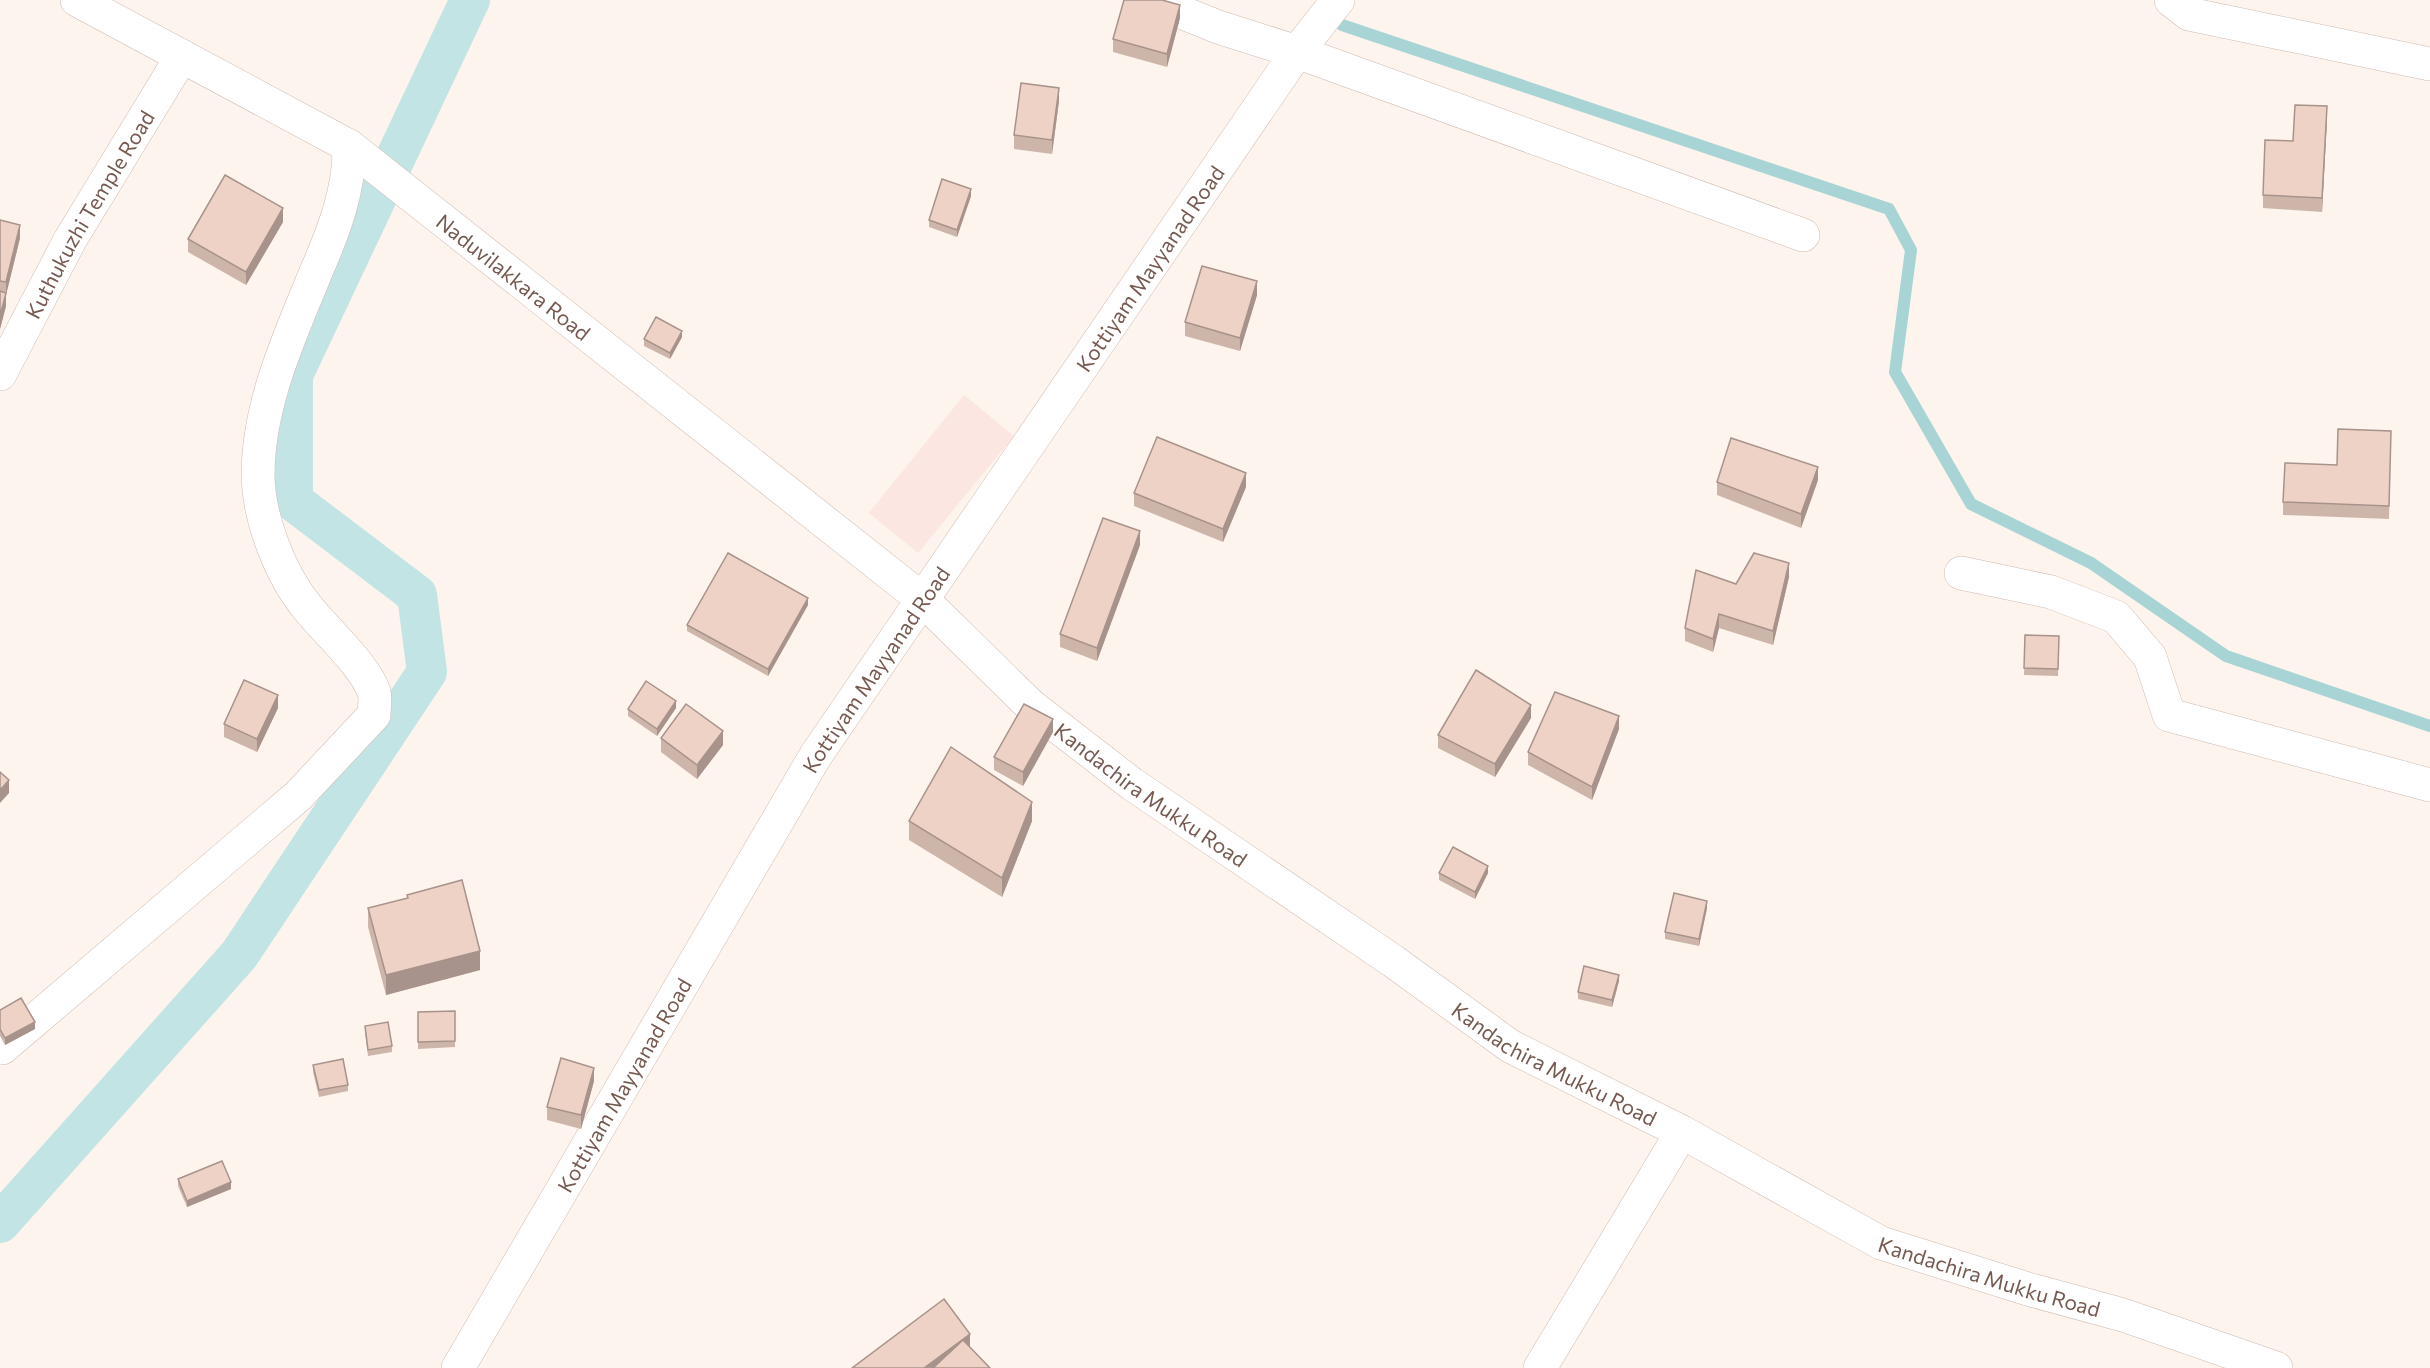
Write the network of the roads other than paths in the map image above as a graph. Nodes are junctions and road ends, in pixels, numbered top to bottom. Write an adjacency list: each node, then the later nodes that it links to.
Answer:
1 (77, 0): 6 (street, Naduvilakkara Road)
2 (1151, 0): 5 (street)
3 (1338, 0): 5 (street, Kottiyam Mayyanad Road)
4 (2171, 0): 7 (street)
5 (1297, 52): 9 (street); 12 (street, Kottiyam Mayyanad Road)
6 (182, 56): 8 (street, Naduvilakkara Road); 10 (street, Kuthukuzhi Temple Road)
7 (2430, 64)
8 (349, 146): 12 (street, Naduvilakkara Road); 14 (street)
9 (1803, 235)
10 (0, 374)
11 (1961, 573): 13 (street)
12 (922, 599): 15 (street, Kandachira Mukku Road); 16 (street, Kottiyam Mayyanad Road)
13 (2430, 785)
14 (2, 1048)
15 (1682, 1132): 17 (street); 18 (street, Kandachira Mukku Road)
16 (458, 1368)
17 (1540, 1368)
18 (2276, 1368)

